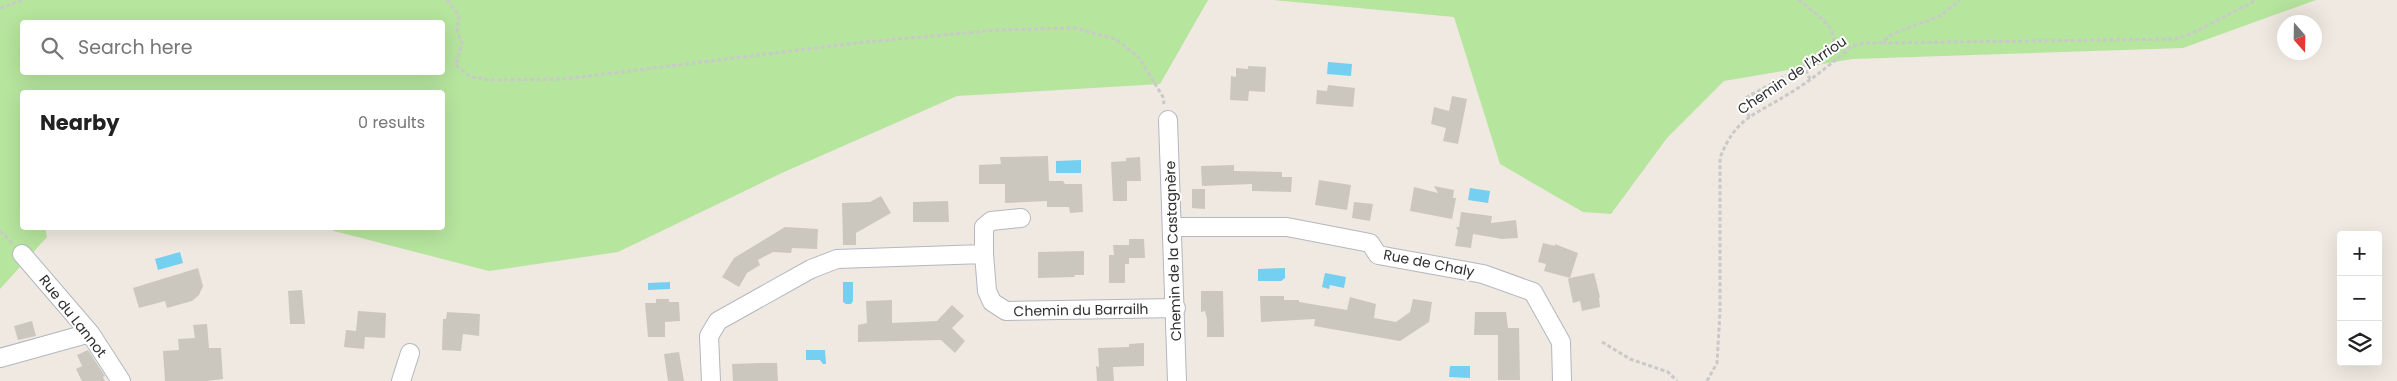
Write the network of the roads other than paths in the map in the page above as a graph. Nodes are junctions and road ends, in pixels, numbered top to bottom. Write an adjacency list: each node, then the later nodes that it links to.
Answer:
1 (1168, 120): 3 (street, Chemin de la Castagnère)
2 (1021, 218): 5 (street, Chemin du Barrailh)
3 (1172, 227): 6 (street, Chemin de la Castagnère); 14 (street, Rue de Chaly)
4 (22, 254): 7 (street, Rue du Lannot)
5 (984, 254): 6 (street, Chemin du Barrailh); 12 (street)
6 (1176, 308): 13 (street, Chemin de la Castagnère)
7 (90, 333): 9 (street); 10 (street, Rue du Lannot)
8 (410, 353): 11 (street)
9 (0, 358)
10 (121, 381)
11 (401, 381)
12 (711, 381)
13 (1177, 381)
14 (1562, 381)

